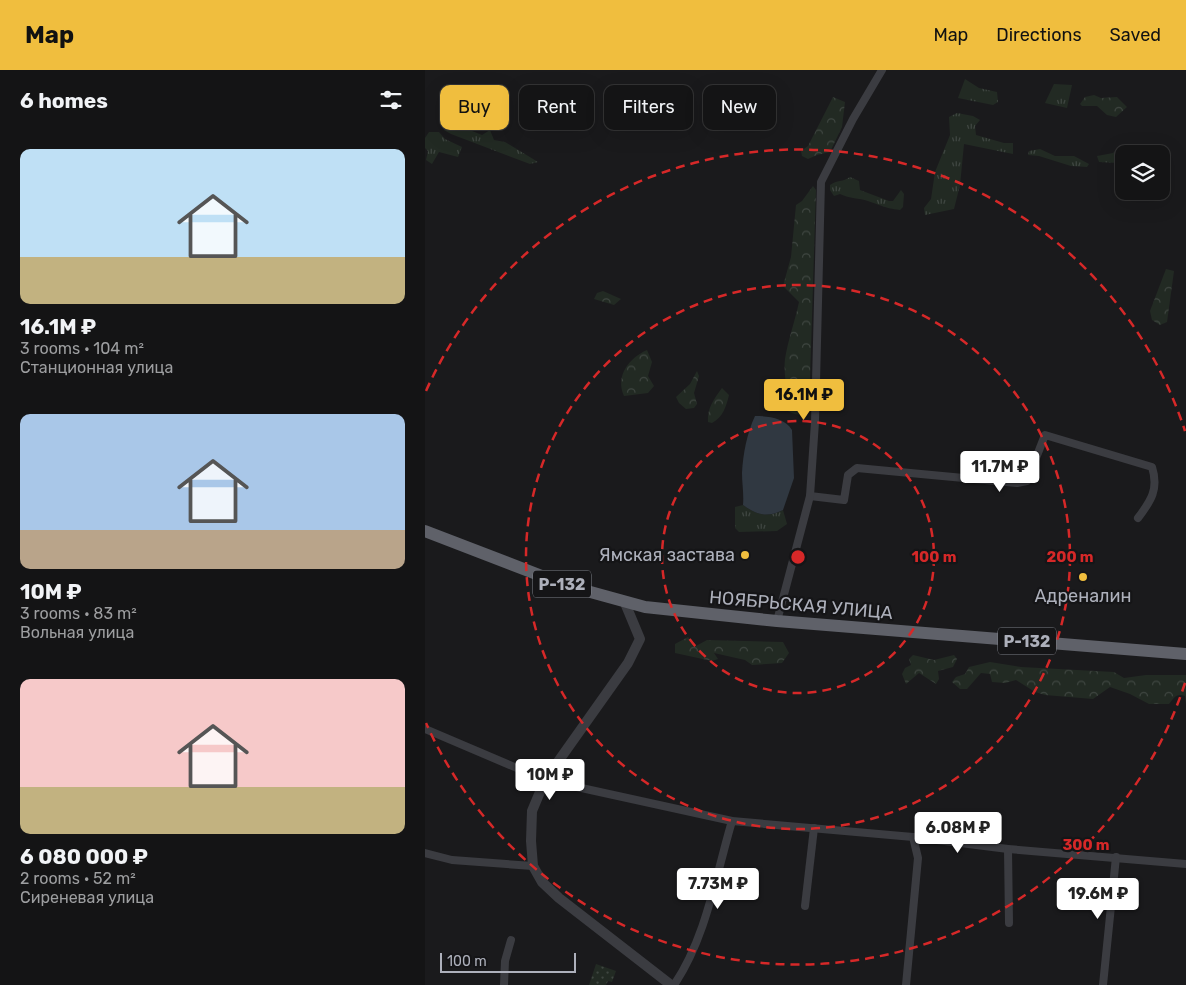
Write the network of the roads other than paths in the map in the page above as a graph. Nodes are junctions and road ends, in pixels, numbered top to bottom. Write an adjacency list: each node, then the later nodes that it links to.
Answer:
1 (882, 70): 2 (street)
2 (811, 496): 3 (street); 6 (street)
3 (1137, 518)
4 (425, 530): 5 (highway, НОЯБРЬСКАЯ УЛИЦА / Р-132)
5 (625, 603): 6 (highway, НОЯБРЬСКАЯ УЛИЦА / Р-132); 9 (street)
6 (777, 621): 7 (highway, НОЯБРЬСКАЯ УЛИЦА / Р-132)
7 (1186, 654)
8 (425, 729): 9 (street)
9 (545, 780): 10 (street); 17 (street)
10 (732, 821): 11 (street); 22 (street)
11 (814, 828): 12 (street); 18 (street)
12 (913, 836): 13 (street); 23 (street)
13 (1009, 849): 15 (street); 19 (street)
14 (425, 853): 17 (street)
15 (1116, 857): 16 (street); 24 (street)
16 (1186, 864)
17 (533, 866): 22 (street)
18 (805, 906)
19 (1009, 923)
20 (511, 940): 21 (street)
21 (504, 985)
22 (672, 985)
23 (906, 985)
24 (1103, 985)

